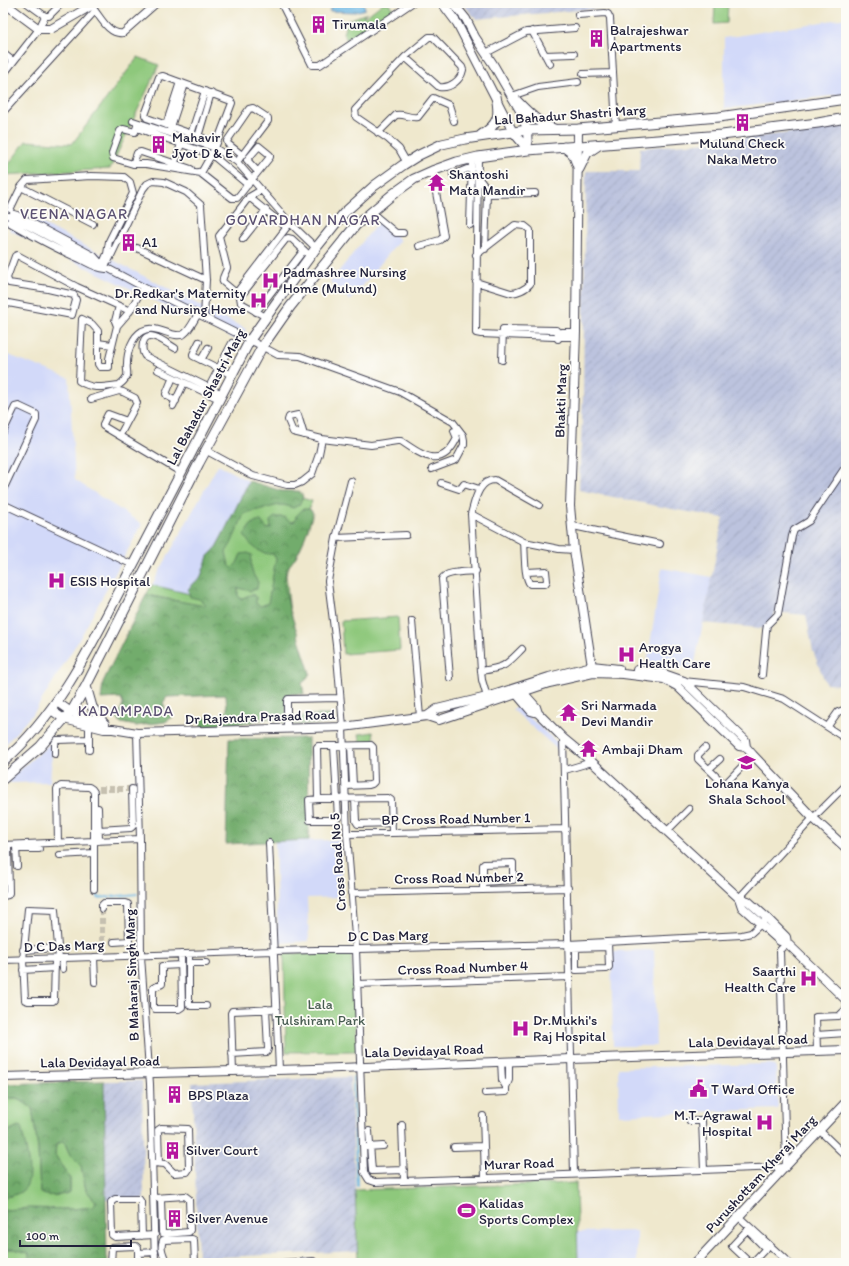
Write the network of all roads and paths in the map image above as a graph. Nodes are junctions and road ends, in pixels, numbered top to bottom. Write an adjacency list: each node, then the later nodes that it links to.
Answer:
1 (4, 3): 13 (main road)
2 (27, 3): 11 (street)
3 (62, 3): 11 (street)
4 (157, 3): 9 (street)
5 (281, 3): 6 (street)
6 (411, 3)
7 (442, 3): 29 (main road)
8 (453, 3): 16 (main road)
9 (94, 7): 13 (main road); 32 (street)
10 (578, 15): 22 (street)
11 (45, 16): 13 (street)
12 (575, 28): 14 (street)
13 (39, 29): 20 (street)
14 (532, 31): 16 (street); 18 (street)
15 (3, 53): 20 (street)
16 (486, 53): 30 (main road)
17 (574, 54): 18 (street)
18 (545, 55): 21 (street)
19 (405, 57): 19 (street); 41 (street)
20 (13, 60): 24 (street)
21 (550, 64)
22 (613, 73): 23 (street); 36 (street)
23 (583, 74)
24 (3, 75)
25 (578, 82): 30 (street)
26 (183, 83): 27 (street); 37 (street); 37 (street)
27 (205, 91): 28 (street); 43 (street)
28 (212, 94): 43 (street); 47 (street)
29 (496, 96): 42 (main road); 44 (main road)
30 (512, 97): 39 (main road); 40 (main road)
31 (846, 99): 36 (main road, Lal Bahadur Shastri Marg)
32 (3, 112)
33 (846, 118): 46 (main road, Lal Bahadur Shastri Marg)
34 (454, 121): 41 (street)
35 (136, 124): 37 (street); 45 (street); 57 (street)
36 (616, 126): 38 (main road, Lal Bahadur Shastri Marg)
37 (168, 128): 43 (street); 45 (street)
38 (578, 129): 40 (main road, Lal Bahadur Shastri Marg); 48 (main road, Bhakti Marg)
39 (526, 130): 40 (main road, Lal Bahadur Shastri Marg); 42 (main road, Lal Bahadur Shastri Marg); 50 (main road)
40 (558, 130)
41 (378, 132): 56 (street)
42 (513, 132): 44 (main road, Lal Bahadur Shastri Marg); 50 (main road)
43 (194, 137): 45 (street); 47 (street)
44 (478, 137): 56 (main road, Lal Bahadur Shastri Marg)
45 (182, 141): 51 (street); 54 (street)
46 (600, 144): 48 (main road, Lal Bahadur Shastri Marg); 60 (main road)
47 (216, 146): 51 (street); 55 (street)
48 (579, 146): 49 (main road, Lal Bahadur Shastri Marg); 60 (main road, Bhakti Marg)
49 (564, 147): 50 (main road, Lal Bahadur Shastri Marg); 60 (main road)
50 (528, 150): 53 (main road, Lal Bahadur Shastri Marg)
51 (212, 155): 64 (street); 68 (street)
52 (242, 155): 52 (street); 55 (street)
53 (475, 158): 59 (street); 61 (main road, Lal Bahadur Shastri Marg); 66 (street)
54 (175, 162): 57 (street); 64 (street)
55 (237, 162): 62 (street)
56 (407, 162): 84 (main road, Lal Bahadur Shastri Marg)
57 (132, 164): 64 (street)
58 (252, 166): 62 (street); 63 (street); 63 (street)
59 (472, 169): 65 (street); 79 (street)
60 (579, 169): 105 (main road, Bhakti Marg)
61 (432, 171): 75 (main road, Lal Bahadur Shastri Marg); 82 (street)
62 (247, 172): 67 (street)
63 (258, 172): 67 (street)
64 (201, 173): 68 (street)
65 (452, 175)
66 (477, 176): 71 (street); 87 (street)
67 (252, 179): 68 (street); 70 (street)
68 (248, 185)
69 (21, 187): 76 (street); 77 (street); 88 (street)
70 (261, 190): 73 (street); 78 (street)
71 (486, 191)
72 (535, 193): 85 (street)
73 (249, 197): 74 (street); 78 (street)
74 (266, 210): 78 (street); 81 (street)
75 (371, 212): 80 (street); 110 (main road, Lal Bahadur Shastri Marg)
76 (5, 216): 88 (street); 88 (street)
77 (93, 224)
78 (288, 225): 84 (street)
79 (470, 225)
80 (403, 233)
81 (243, 239)
82 (419, 246)
83 (137, 248): 89 (street)
84 (316, 248): 86 (main road, Lal Bahadur Shastri Marg)
85 (485, 249): 87 (street); 90 (street)
86 (307, 253): 97 (street); 97 (street); 100 (main road, Lal Bahadur Shastri Marg)
87 (476, 255): 90 (street)
88 (106, 267): 89 (street); 92 (street)
89 (206, 280): 99 (street)
90 (476, 282): 104 (street)
91 (77, 287): 93 (street); 93 (street); 95 (street)
92 (143, 287): 96 (street); 99 (street)
93 (74, 295): 98 (street)
94 (3, 302): 98 (street)
95 (119, 306): 96 (street); 102 (street)
96 (130, 312): 102 (street)
97 (256, 312): 100 (street)
98 (72, 315): 101 (street)
99 (201, 315): 101 (street); 103 (street)
100 (266, 317): 103 (main road, Lal Bahadur Shastri Marg)
101 (82, 319): 107 (street)
102 (117, 326): 109 (street)
103 (254, 335): 110 (street); 117 (main road, Lal Bahadur Shastri Marg)
104 (502, 335): 105 (street); 114 (street)
105 (576, 335): 140 (main road, Bhakti Marg)
106 (198, 342): 113 (street)
107 (98, 343): 109 (street); 109 (street)
108 (232, 344): 115 (street)
109 (112, 345)
110 (263, 345): 129 (main road, Lal Bahadur Shastri Marg); 131 (street)
111 (175, 348): 120 (street)
112 (208, 348): 113 (street)
113 (201, 360): 115 (street)
114 (502, 360)
115 (219, 369): 117 (street); 120 (street)
116 (158, 370): 118 (street)
117 (232, 375): 121 (main road, Lal Bahadur Shastri Marg)
118 (173, 377): 119 (street); 119 (street)
119 (184, 383): 121 (street)
120 (209, 387): 121 (street)
121 (221, 397): 132 (main road, Lal Bahadur Shastri Marg)
122 (91, 399): 123 (street)
123 (127, 421): 126 (street); 126 (street)
124 (454, 431): 128 (street)
125 (3, 432): 136 (street)
126 (120, 435): 132 (street)
127 (304, 435): 128 (street)
128 (322, 439): 129 (street)
129 (207, 451): 156 (main road, Lal Bahadur Shastri Marg)
130 (846, 466): 153 (street)
131 (432, 469)
132 (182, 473): 146 (main road, Lal Bahadur Shastri Marg)
133 (351, 481): 142 (street, Cross Road No 5)
134 (441, 483): 135 (street)
135 (479, 489): 138 (street); 139 (street)
136 (3, 490)
137 (3, 504): 146 (street)
138 (539, 505)
139 (471, 514): 143 (street); 147 (street)
140 (573, 526): 144 (street); 145 (main road, Bhakti Marg)
141 (406, 535): 142 (street)
142 (336, 538): 158 (street, Cross Road No 5)
143 (524, 542): 145 (street); 148 (street)
144 (660, 544)
145 (574, 550): 151 (main road, Bhakti Marg)
146 (133, 565): 160 (main road, Lal Bahadur Shastri Marg)
147 (476, 571): 152 (street); 154 (street)
148 (527, 572)
149 (412, 621): 163 (street)
150 (522, 649): 152 (street)
151 (593, 670): 155 (main road, Dr Rajendra Prasad Road); 157 (main road, Dr Rajendra Prasad Road)
152 (481, 671): 159 (street)
153 (762, 675)
154 (450, 678)
155 (680, 684): 167 (street, Dr Rajendra Prasad Road); 181 (main road)
156 (86, 686): 162 (main road, Lal Bahadur Shastri Marg); 165 (main road)
157 (519, 691): 159 (main road, Dr Rajendra Prasad Road); 163 (main road, Dr Rajendra Prasad Road); 172 (main road)
158 (340, 698): 168 (street, Cross Road No 5); 170 (street)
159 (488, 698): 163 (main road, Dr Rajendra Prasad Road)
160 (54, 706): 162 (main road); 164 (main road, Dr Rajendra Prasad Road); 183 (main road, Lal Bahadur Shastri Marg)
161 (846, 709): 167 (street)
162 (71, 712): 164 (main road, Lal Bahadur Shastri Marg); 165 (main road)
163 (424, 717): 168 (main road, Dr Rajendra Prasad Road)
164 (64, 719): 166 (main road, Dr Rajendra Prasad Road); 187 (main road, Lal Bahadur Shastri Marg)
165 (104, 724): 169 (main road)
166 (89, 725): 169 (main road, Dr Rajendra Prasad Road); 173 (street)
167 (828, 726): 174 (street, Dr Rajendra Prasad Road)
168 (343, 727): 170 (main road, Dr Rajendra Prasad Road); 176 (street, Cross Road No 5)
169 (113, 729): 171 (main road, Dr Rajendra Prasad Road)
170 (288, 729): 171 (main road, Dr Rajendra Prasad Road)
171 (137, 733): 192 (street, B Maharaj Singh Marg)
172 (563, 738): 184 (main road); 185 (street)
173 (89, 739): 179 (street); 180 (street)
174 (846, 739)
175 (334, 746): 176 (street); 194 (street); 195 (street)
176 (344, 746): 177 (street); 189 (street, Cross Road No 5)
177 (351, 746): 190 (street); 190 (street)
178 (705, 748): 186 (street)
179 (89, 750)
180 (55, 754)
181 (753, 755): 186 (street); 198 (main road)
182 (720, 759): 186 (street)
183 (3, 762)
184 (592, 762): 185 (street); 202 (main road)
185 (565, 770): 200 (street)
186 (709, 770)
187 (3, 779)
188 (846, 785): 198 (street)
189 (346, 786): 190 (street); 196 (street, Cross Road No 5)
190 (353, 786)
191 (99, 789): 201 (street)
192 (134, 789): 201 (street); 205 (street, B Maharaj Singh Marg)
193 (355, 798): 196 (street); 199 (street); 199 (street)
194 (318, 799): 195 (street); 195 (street)
195 (337, 799): 196 (street)
196 (346, 799): 204 (street, Cross Road No 5)
197 (688, 809): 202 (street)
198 (813, 818): 211 (main road); 222 (street)
199 (392, 823): 203 (street)
200 (566, 829): 203 (street, BP Cross Road Number 1); 217 (street)
201 (98, 830): 206 (street)
202 (667, 831): 222 (main road)
203 (392, 833): 204 (street, BP Cross Road Number 1)
204 (347, 834): 220 (street, Cross Road No 5)
205 (140, 839): 206 (street); 226 (street, B Maharaj Singh Marg)
206 (96, 841): 207 (street); 207 (street); 212 (street)
207 (58, 843): 210 (street)
208 (269, 843): 236 (street)
209 (6, 845): 210 (street); 214 (street)
210 (16, 847): 215 (street)
211 (846, 848)
212 (94, 853): 213 (street); 218 (street)
213 (60, 855)
214 (6, 859): 221 (street)
215 (17, 866)
216 (483, 882): 216 (street); 219 (street)
217 (568, 888): 219 (street, Cross Road Number 2); 231 (street)
218 (94, 890)
219 (483, 890): 220 (street, Cross Road Number 2)
220 (351, 893): 234 (street, Cross Road No 5)
221 (3, 896)
222 (739, 898): 224 (main road)
223 (102, 908): 225 (street)
224 (764, 921): 228 (main road); 229 (street, D C Das Marg)
225 (129, 924): 226 (street); 227 (street)
226 (141, 924): 239 (street, B Maharaj Singh Marg)
227 (114, 942)
228 (787, 942): 255 (main road); 264 (street)
229 (608, 944): 230 (street, D C Das Marg); 245 (street)
230 (589, 945): 231 (street, D C Das Marg); 233 (street)
231 (568, 946): 233 (street); 234 (street, D C Das Marg); 244 (street)
232 (58, 948): 235 (street); 235 (street); 241 (street)
233 (576, 948): 245 (street)
234 (356, 949): 236 (street, D C Das Marg); 254 (street, Cross Road No 5)
235 (23, 950): 243 (street)
236 (274, 951): 238 (street, D C Das Marg); 258 (street)
237 (181, 954): 238 (street, D C Das Marg); 239 (street, D C Das Marg); 248 (street)
238 (189, 954): 246 (street)
239 (141, 956): 240 (street, D C Das Marg); 271 (street, B Maharaj Singh Marg)
240 (94, 957): 241 (street, D C Das Marg); 253 (street)
241 (59, 958): 243 (street, D C Das Marg); 249 (street); 251 (street)
242 (3, 960): 243 (street, D C Das Marg)
243 (23, 960): 250 (street)
244 (569, 962): 245 (street); 252 (street)
245 (576, 962)
246 (189, 963): 247 (street); 256 (street)
247 (206, 963)
248 (181, 965): 248 (street)
249 (55, 968): 250 (street); 250 (street)
250 (23, 970)
251 (63, 970)
252 (569, 977): 254 (street, Cross Road Number 4); 266 (street)
253 (95, 982)
254 (357, 984): 268 (street, Cross Road No 5)
255 (846, 1000)
256 (206, 1006)
257 (266, 1009): 258 (street); 265 (street); 265 (street)
258 (276, 1009): 269 (street)
259 (846, 1009): 261 (street)
260 (846, 1033): 261 (street)
261 (816, 1035): 263 (street)
262 (846, 1050): 263 (main road, Lala Devidayal Road)
263 (817, 1051): 264 (main road, Lala Devidayal Road)
264 (783, 1053): 266 (main road, Lala Devidayal Road); 287 (street)
265 (232, 1054): 270 (street)
266 (571, 1059): 267 (main road, Lala Devidayal Road); 290 (street)
267 (505, 1061): 268 (main road, Lala Devidayal Road); 273 (street)
268 (360, 1067): 269 (main road, Lala Devidayal Road); 283 (street, Murar Road)
269 (279, 1070): 270 (main road, Lala Devidayal Road)
270 (233, 1072): 271 (main road, Lala Devidayal Road)
271 (149, 1074): 272 (main road, Lala Devidayal Road); 280 (street, B Maharaj Singh Marg)
272 (3, 1077)
273 (485, 1093)
274 (846, 1102): 279 (main road, Purushottam Kheraj Marg)
275 (483, 1116): 282 (street)
276 (690, 1121): 289 (street)
277 (402, 1125): 288 (street)
278 (369, 1131): 283 (street)
279 (820, 1131): 285 (street); 287 (main road, Purushottam Kheraj Marg)
280 (155, 1140): 286 (street, B Maharaj Singh Marg); 286 (street)
281 (383, 1146): 283 (street)
282 (484, 1146): 284 (street); 291 (street)
283 (366, 1147): 288 (street); 292 (street, Murar Road)
284 (454, 1147)
285 (846, 1156)
286 (156, 1163): 293 (street, B Maharaj Singh Marg)
287 (786, 1167): 289 (street, Murar Road); 295 (main road, Purushottam Kheraj Marg)
288 (404, 1170): 292 (street)
289 (704, 1170): 290 (street, Murar Road)
290 (574, 1174): 291 (street, Murar Road)
291 (485, 1178): 292 (street, Murar Road)
292 (404, 1181)
293 (154, 1198): 294 (street); 297 (street, B Maharaj Singh Marg)
294 (161, 1198): 294 (street)
295 (739, 1217): 298 (street); 309 (main road, Purushottam Kheraj Marg)
296 (142, 1236): 296 (street); 297 (street)
297 (155, 1236): 300 (street, B Maharaj Singh Marg)
298 (757, 1237): 299 (street); 310 (street)
299 (768, 1247): 310 (street); 311 (street)
300 (155, 1252): 301 (street); 305 (street, B Maharaj Singh Marg)
301 (138, 1253): 303 (street); 304 (street)
302 (313, 1261): 308 (street)
303 (111, 1263)
304 (138, 1263)
305 (155, 1263)
306 (166, 1263): 307 (street)
307 (195, 1263)
308 (281, 1263)
309 (695, 1263)
310 (751, 1263)
311 (789, 1263)

